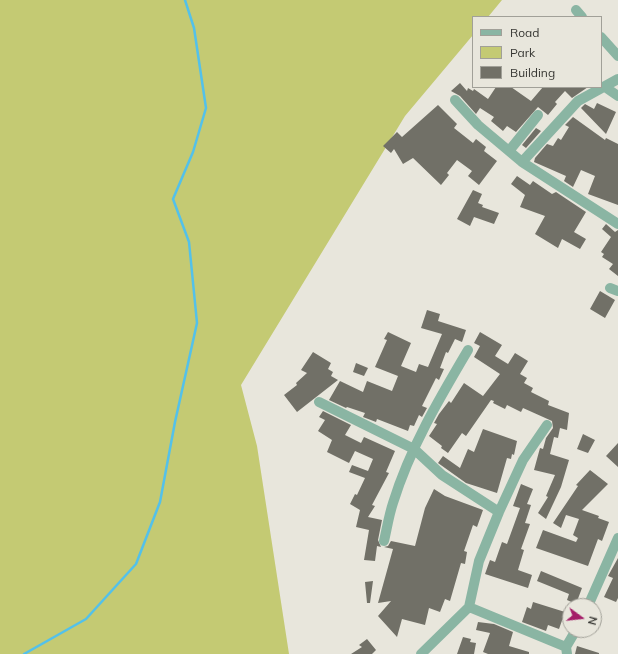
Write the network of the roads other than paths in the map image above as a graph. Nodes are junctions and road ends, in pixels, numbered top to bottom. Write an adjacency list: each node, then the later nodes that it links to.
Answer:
1 (602, 39): 2 (street)
2 (618, 56)
3 (618, 78): 4 (street)
4 (605, 87): 5 (street); 9 (street)
5 (618, 96)
6 (455, 100): 8 (street)
7 (538, 115): 8 (street)
8 (509, 151): 9 (street)
9 (522, 162): 10 (street)
10 (618, 224)
11 (468, 350): 14 (street)
12 (319, 402): 14 (street)
13 (547, 425): 15 (street)
14 (414, 449): 15 (street); 17 (street)
15 (499, 512): 19 (street)
16 (618, 538): 18 (street)
17 (384, 541)
18 (592, 598)
19 (469, 607): 21 (street); 22 (street)
20 (573, 638): 21 (street)
21 (567, 651)
22 (421, 654)

